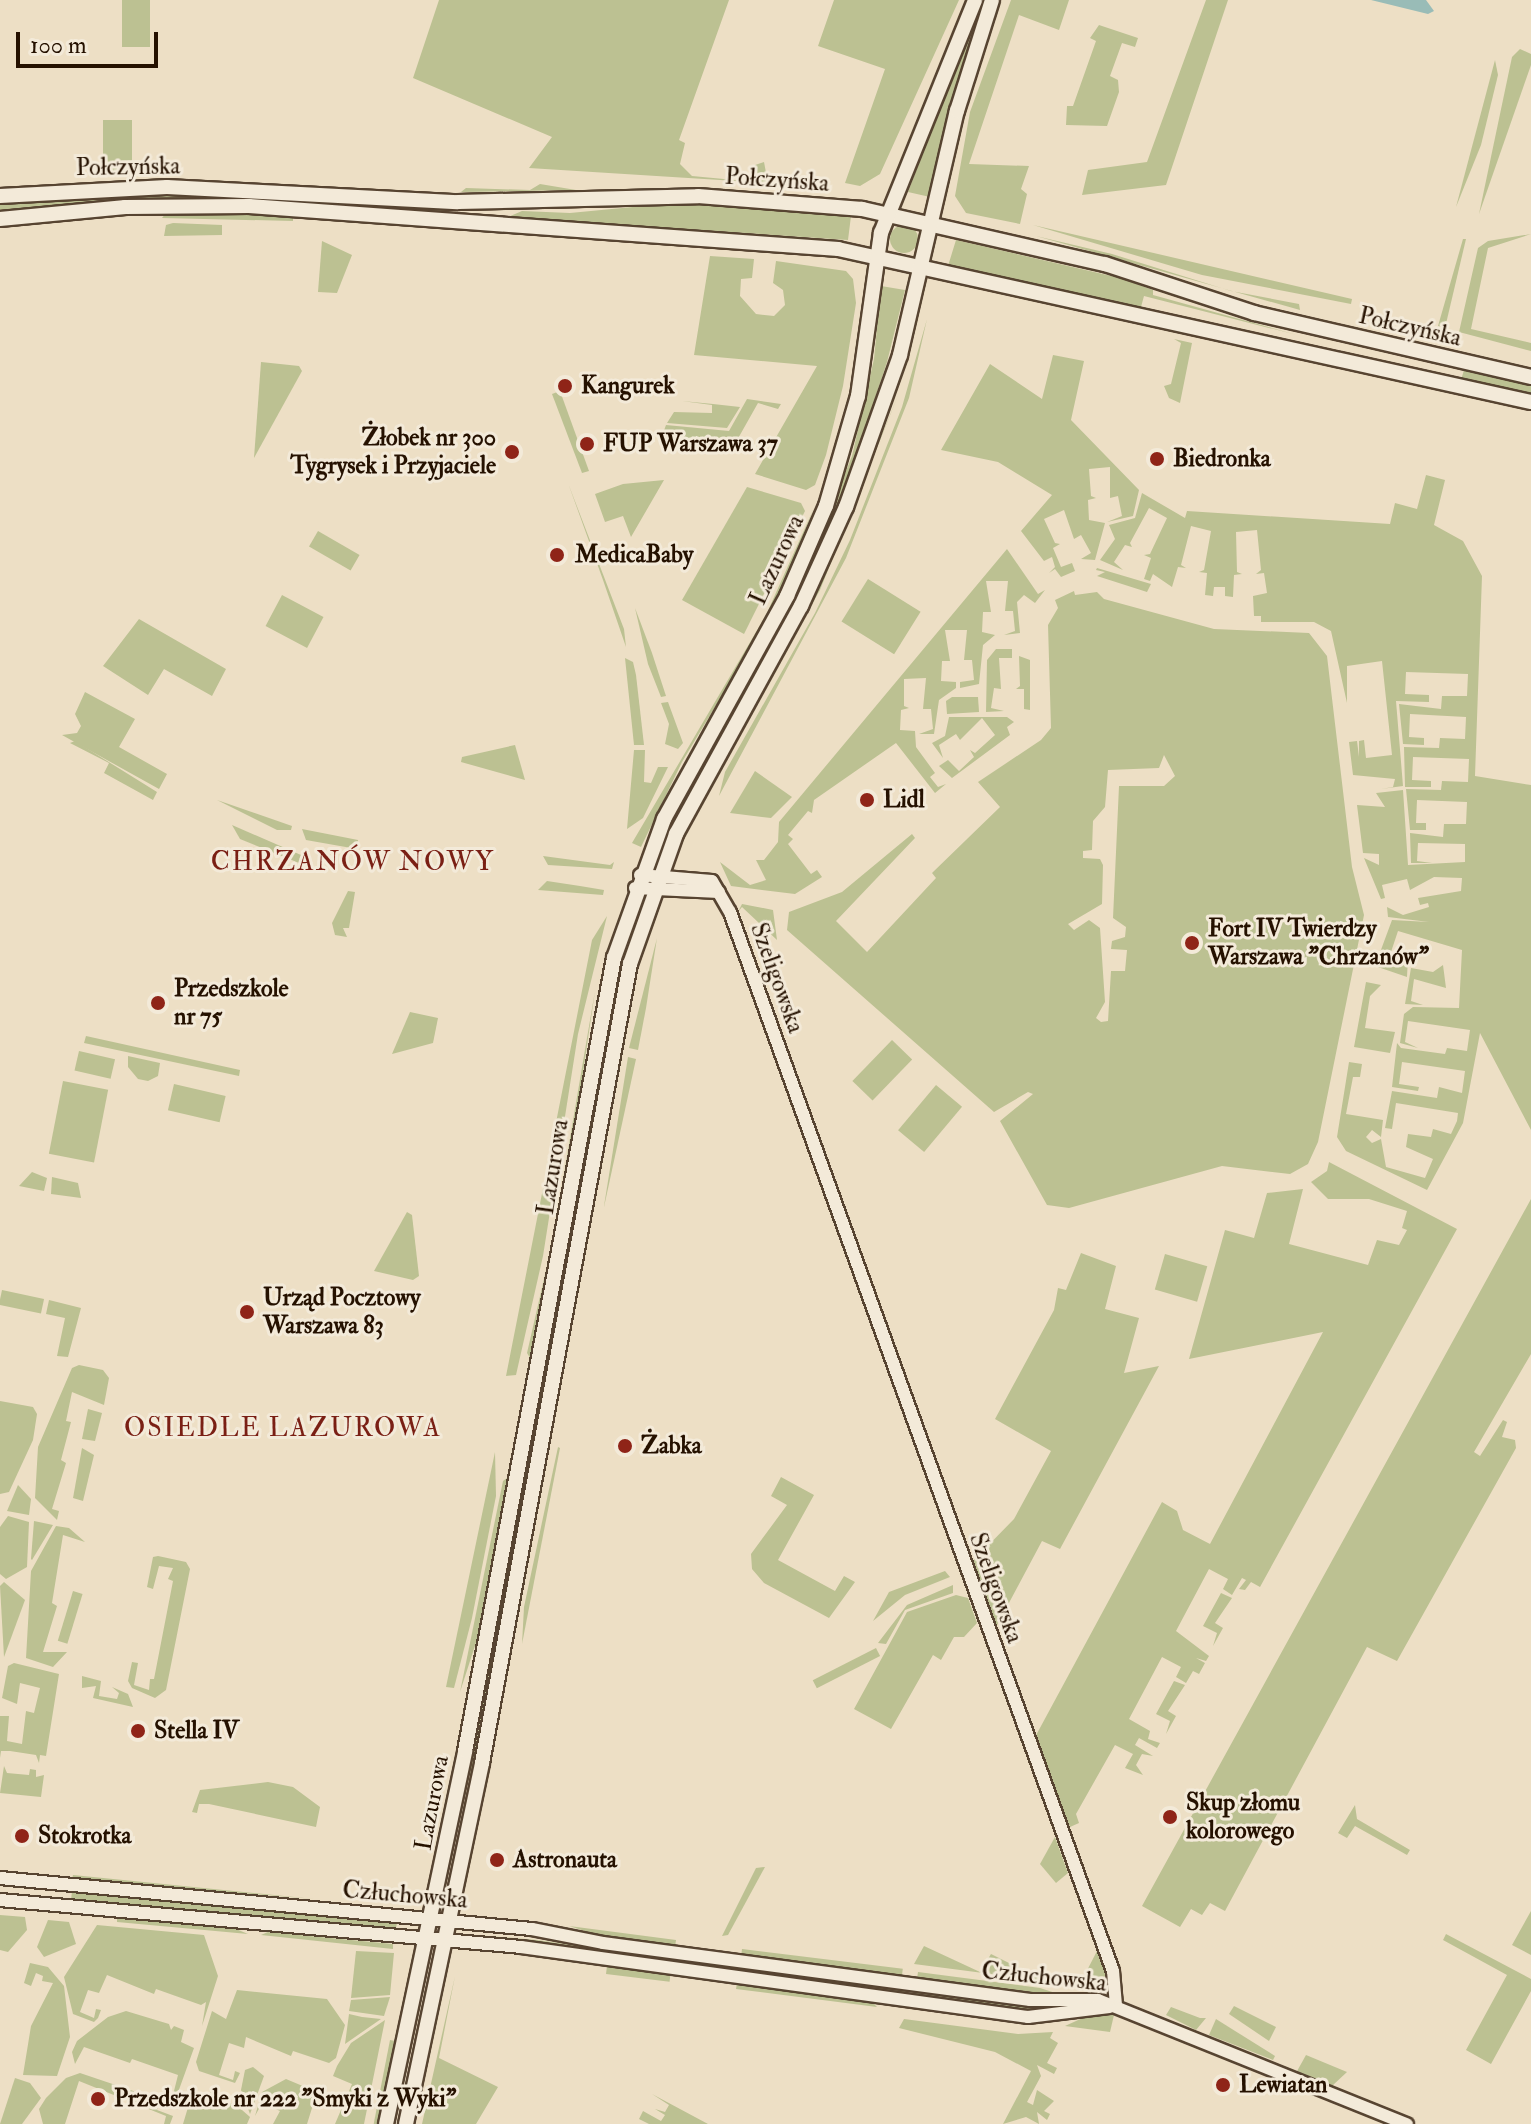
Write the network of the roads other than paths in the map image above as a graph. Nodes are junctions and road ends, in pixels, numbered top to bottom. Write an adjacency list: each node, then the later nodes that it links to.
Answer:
1 (975, 0): 4 (main road, Lazurowa)
2 (992, 0): 6 (main road, Lazurowa)
3 (0, 196): 4 (main road, Połczyńska)
4 (888, 213): 6 (main road, Połczyńska); 7 (main road, Lazurowa)
5 (0, 219): 7 (main road, Połczyńska)
6 (933, 224): 8 (main road, Lazurowa); 9 (main road, Połczyńska)
7 (877, 257): 8 (main road, Połczyńska); 11 (main road, Lazurowa)
8 (921, 267): 10 (main road, Połczyńska); 12 (main road, Lazurowa)
9 (1531, 377)
10 (1531, 402)
11 (638, 882): 12 (street, Szeligowska); 15 (main road, Lazurowa)
12 (656, 882): 16 (main road, Lazurowa); 19 (street, Szeligowska)
13 (0, 1878): 15 (street, Człuchowska)
14 (0, 1900): 17 (street, Człuchowska)
15 (430, 1920): 16 (street, Człuchowska); 17 (main road, Lazurowa)
16 (449, 1922): 18 (main road, Lazurowa); 19 (street, Człuchowska)
17 (424, 1941): 18 (street, Człuchowska); 20 (main road, Lazurowa)
18 (444, 1942): 19 (street, Człuchowska); 21 (main road, Lazurowa)
19 (1116, 2006): 22 (street)
20 (386, 2124)
21 (406, 2124)
22 (1407, 2124)

